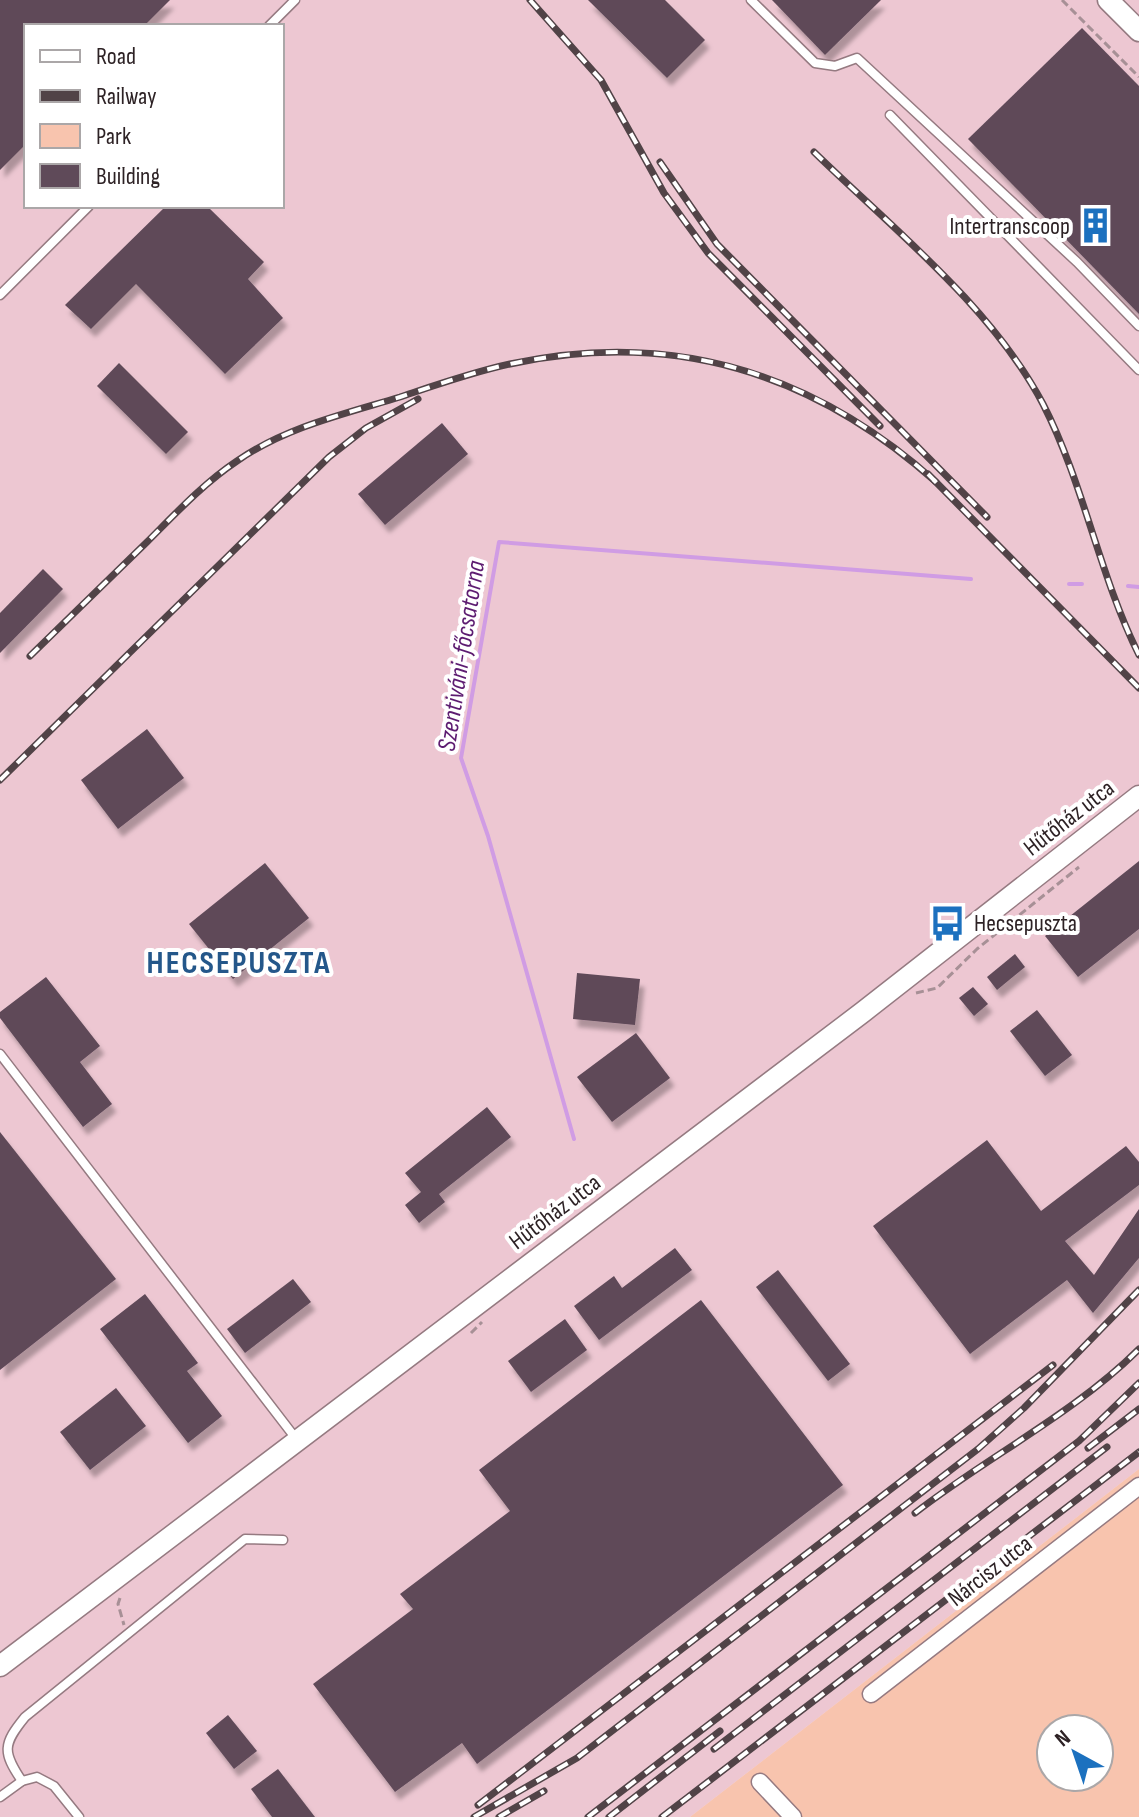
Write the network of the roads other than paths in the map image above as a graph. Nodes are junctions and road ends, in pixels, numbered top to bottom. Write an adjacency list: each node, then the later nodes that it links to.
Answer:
1 (295, 0): 4 (lane)
2 (751, 0): 9 (lane)
3 (1108, 0): 5 (street)
4 (271, 24)
5 (1139, 31)
6 (890, 115): 10 (lane)
7 (87, 208): 8 (lane)
8 (0, 295)
9 (1139, 326)
10 (1139, 370)
11 (1139, 796): 13 (street, Hűtőház utca)
12 (0, 1054): 13 (lane)
13 (297, 1441): 16 (street, Hűtőház utca)
14 (1139, 1486): 17 (street, Nárcisz utca)
15 (283, 1540): 18 (lane)
16 (0, 1666)
17 (871, 1694)
18 (22, 1781): 20 (lane); 21 (lane)
19 (760, 1782): 22 (street)
20 (0, 1797)
21 (79, 1817)
22 (793, 1817)

